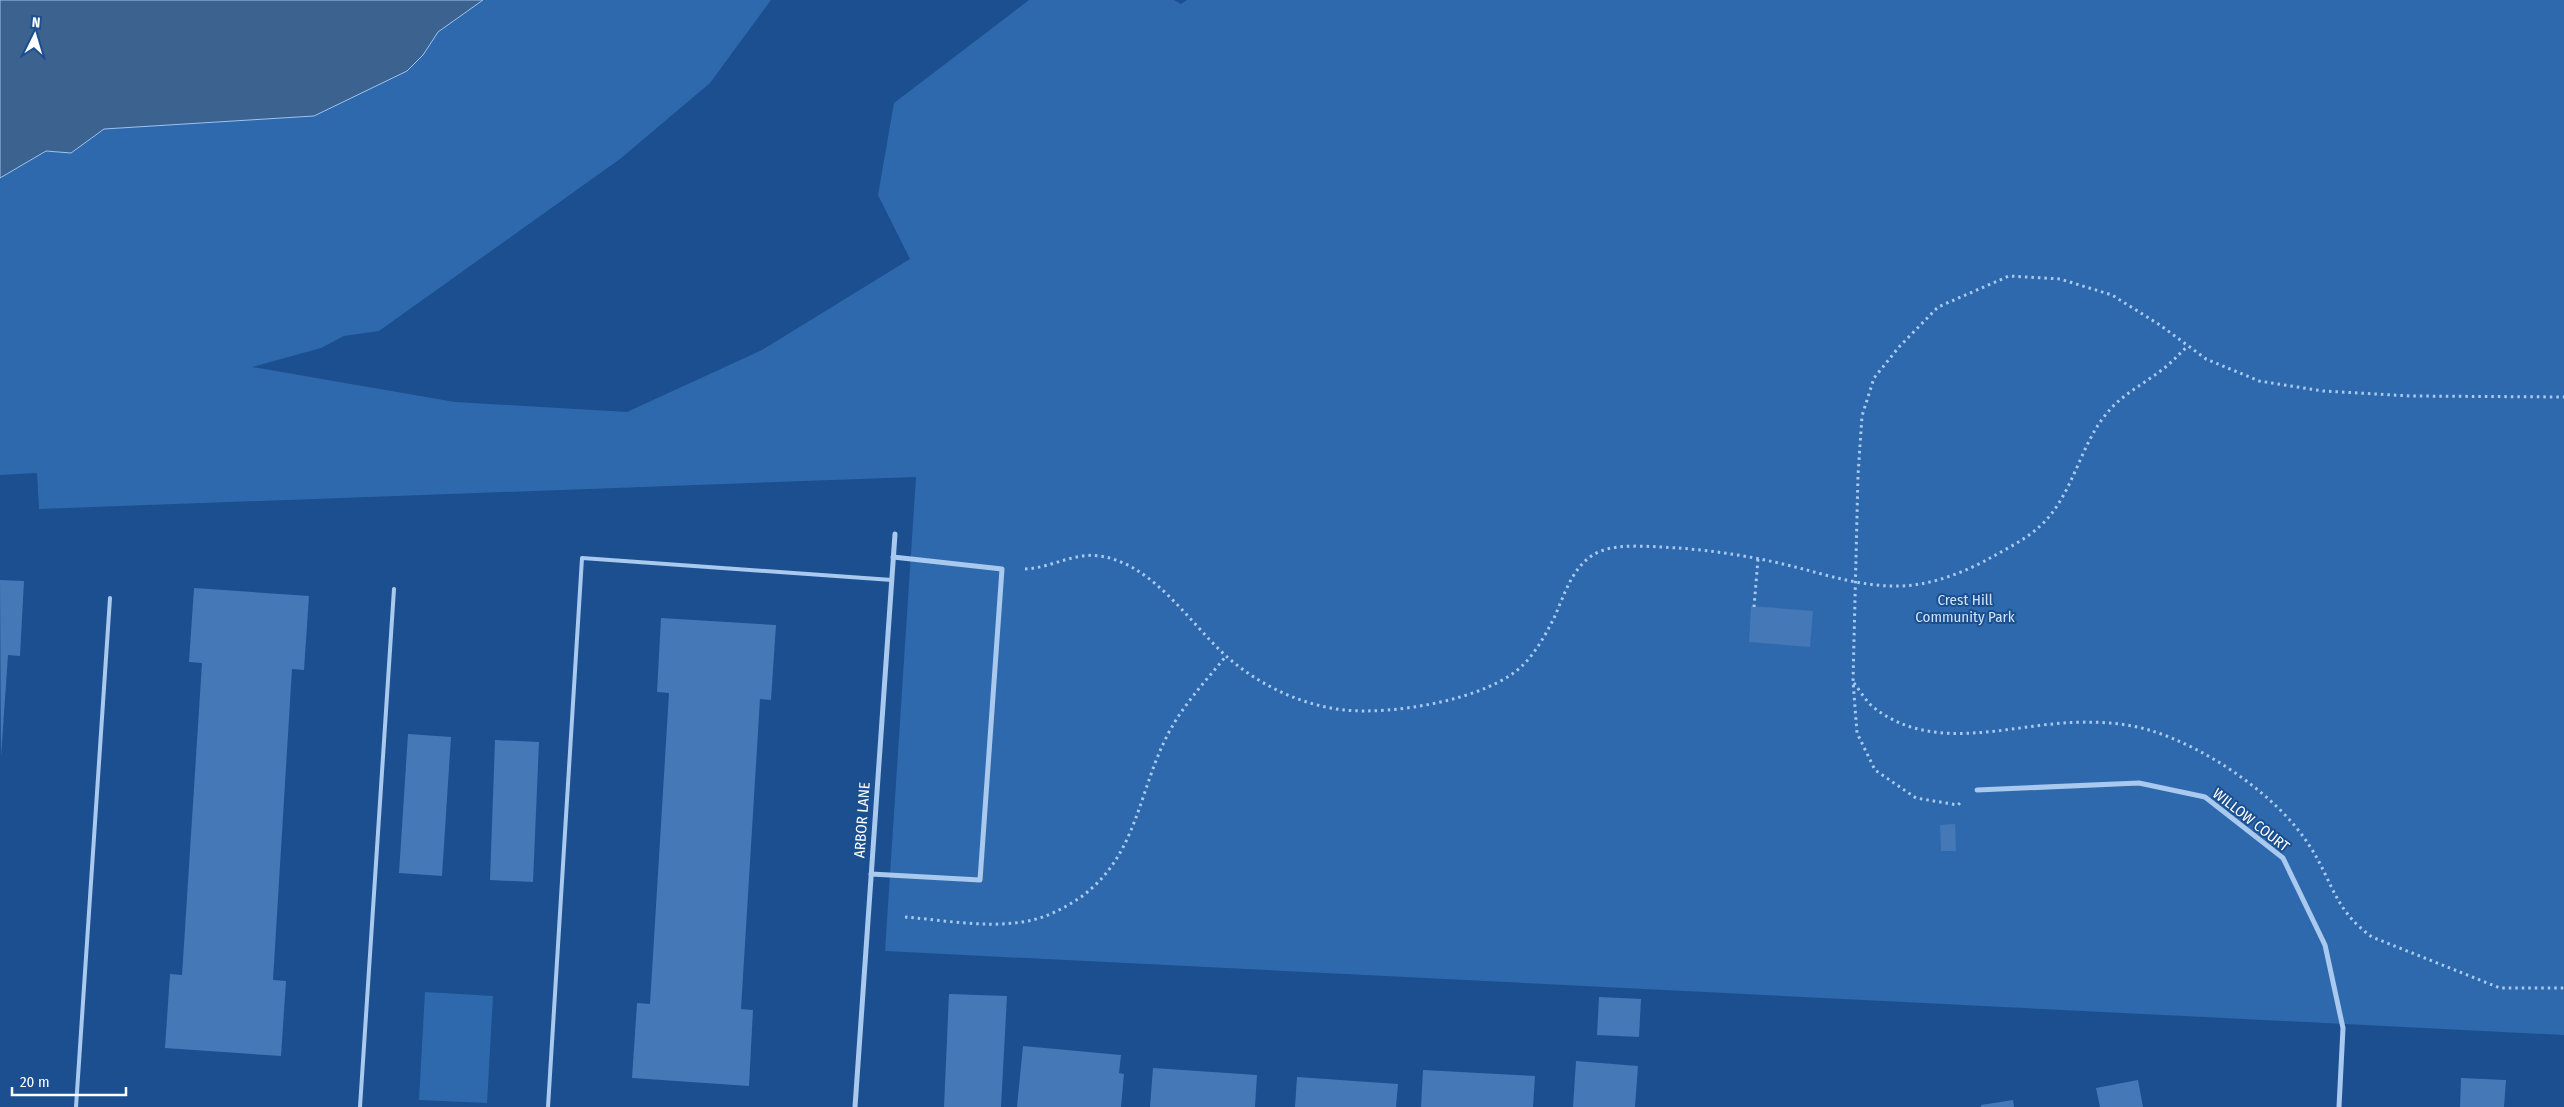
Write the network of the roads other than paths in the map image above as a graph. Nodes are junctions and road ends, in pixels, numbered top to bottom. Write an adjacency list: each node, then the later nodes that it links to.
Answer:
1 (895, 534): 2 (street, ARBOR LANE)
2 (893, 557): 3 (street, ARBOR LANE); 7 (street)
3 (892, 580): 7 (street, ARBOR LANE); 10 (lane)
4 (394, 589): 9 (lane)
5 (110, 598): 8 (lane)
6 (1977, 790): 12 (street, WILLOW COURT)
7 (871, 874): 11 (street, ARBOR LANE)
8 (76, 1107)
9 (360, 1107)
10 (548, 1107)
11 (855, 1107)
12 (2339, 1107)

